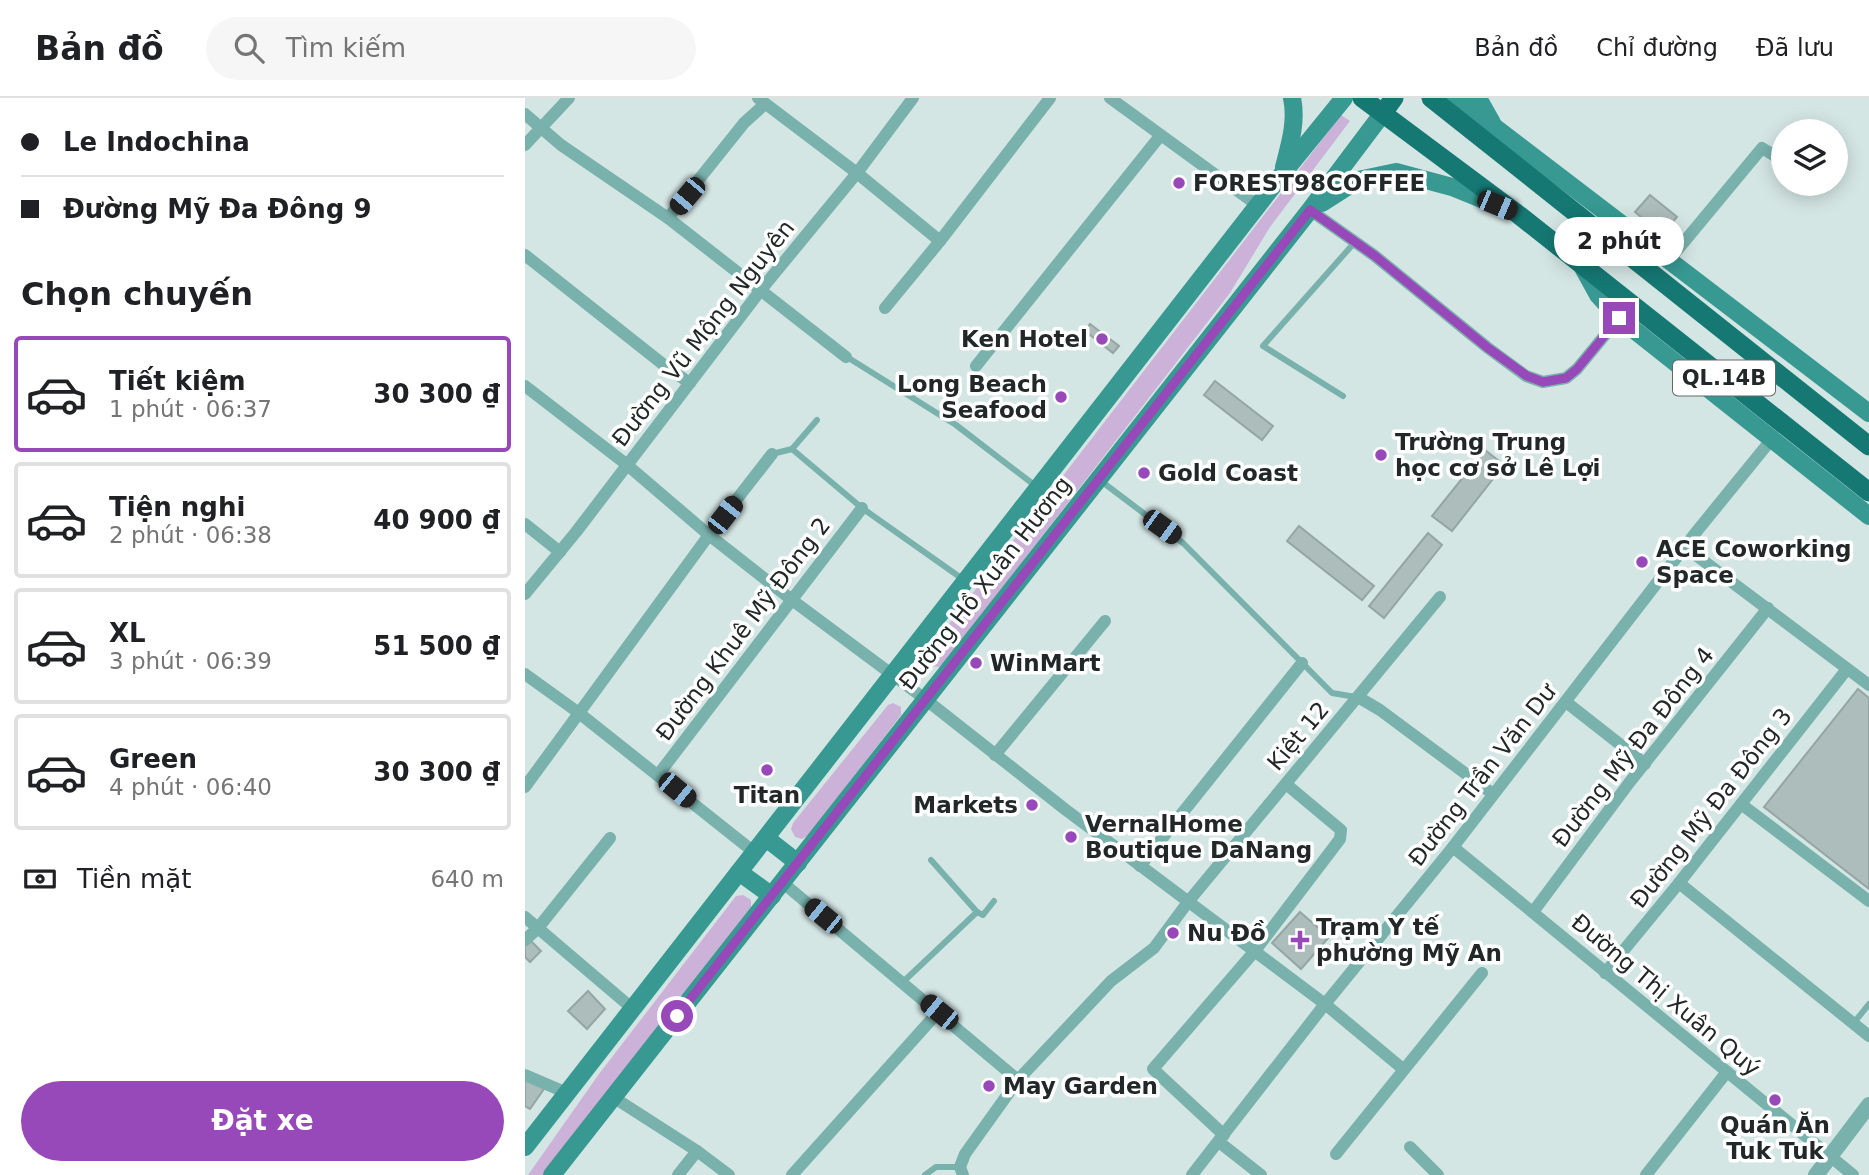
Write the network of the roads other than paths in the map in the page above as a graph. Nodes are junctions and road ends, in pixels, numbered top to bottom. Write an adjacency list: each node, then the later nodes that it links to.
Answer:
1 (569, 98): 15 (street)
2 (913, 98): 19 (street, Đường Vũ Mộng Nguyên)
3 (1050, 98): 25 (street)
4 (1110, 98): 16 (street)
5 (1291, 98): 20 (main road)
6 (1344, 98): 20 (main road, Đường Hồ Xuân Hương)
7 (1362, 98): 12 (highway)
8 (1431, 98): 34 (highway, QL.14B)
9 (1453, 98): 14 (main road)
10 (1478, 98): 14 (main road)
11 (762, 101): 19 (street); 24 (street)
12 (1388, 106): 22 (main road, Đường Hồ Xuân Hương); 23 (highway, QL.14B)
13 (525, 114): 15 (street)
14 (1493, 126): 28 (main road)
15 (540, 128): 17 (street); 24 (street)
16 (1160, 136): 21 (street); 36 (street)
17 (525, 145)
18 (1771, 154): 28 (street)
19 (857, 173): 25 (street); 30 (street, Đường Vũ Mộng Nguyên)
20 (1283, 173): 21 (main road, Đường Hồ Xuân Hương)
21 (1257, 205): 48 (main road, Đường Hồ Xuân Hương)
22 (1310, 210): 23 (main road); 26 (street); 47 (main road, Đường Hồ Xuân Hương)
23 (1519, 215): 29 (highway, QL.14B)
24 (668, 218): 30 (street)
25 (940, 241): 31 (street)
26 (1355, 242): 33 (street); 39 (lane)
27 (525, 255): 37 (street)
28 (1669, 260): 32 (main road)
29 (1580, 263): 33 (main road); 49 (highway, QL.14B)
30 (761, 291): 35 (street); 37 (street, Đường Vũ Mộng Nguyên)
31 (885, 308)
32 (1736, 312): 34 (main road); 40 (main road)
33 (1619, 318): 42 (main road)
34 (1723, 331): 43 (highway, QL.14B)
35 (846, 356): 48 (lane)
36 (976, 366)
37 (690, 383): 46 (street, Đường Vũ Mộng Nguyên)
38 (525, 386): 46 (street)
39 (1343, 396)
40 (1869, 414)
41 (817, 420): 44 (lane)
42 (1771, 440): 51 (main road); 54 (street, Đường Trần Văn Dư)
43 (1869, 446)
44 (792, 449): 45 (lane); 50 (lane)
45 (772, 454): 53 (street)
46 (626, 464): 53 (street); 55 (street, Đường Vũ Mộng Nguyên)
47 (1098, 479): 62 (lane); 68 (main road, Đường Hồ Xuân Hương)
48 (1039, 488): 56 (main road, Đường Hồ Xuân Hương)
49 (1869, 492)
50 (862, 508): 56 (lane); 59 (street, Đường Khuê Mỹ Đông 2)
51 (1869, 516)
52 (525, 524): 55 (street)
53 (709, 536): 59 (street); 70 (street)
54 (1685, 547): 60 (street); 69 (street, Đường Trần Văn Dư)
55 (559, 552): 57 (street, Đường Vũ Mộng Nguyên)
56 (965, 581): 65 (main road, Đường Hồ Xuân Hương)
57 (525, 594)
58 (1440, 597): 67 (street, Kiệt 12)
59 (792, 600): 65 (street); 73 (street, Đường Khuê Mỹ Đông 2)
60 (1768, 608): 63 (street); 72 (street, Đường Mỹ Đa Đông 4)
61 (1105, 621): 71 (street)
62 (1303, 663): 67 (lane); 84 (street)
63 (1847, 668): 66 (street); 77 (street, Đường Mỹ Đa Đông 3)
64 (525, 674): 70 (street)
65 (893, 675): 68 (street); 79 (main road, Đường Hồ Xuân Hương)
66 (1869, 685)
67 (1358, 697): 74 (street, Kiệt 12); 76 (street)
68 (925, 699): 71 (street); 83 (main road, Đường Hồ Xuân Hương)
69 (1566, 702): 72 (street); 76 (street, Đường Trần Văn Dư)
70 (579, 713): 73 (street); 75 (street)
71 (995, 755): 84 (street)
72 (1645, 764): 92 (street, Đường Mỹ Đa Đông 4)
73 (657, 775): 81 (street)
74 (1286, 784): 90 (street, Kiệt 12); 96 (street)
75 (525, 788)
76 (1493, 794): 80 (street, Đường Trần Văn Dư)
77 (1741, 804): 86 (street, Đường Mỹ Đa Đông 3); 89 (street)
78 (610, 838): 94 (street)
79 (766, 838): 81 (main road, Đường Hồ Xuân Hương); 83 (main road)
80 (1453, 847): 92 (street, Đường Thị Xuân Quý); 100 (street, Đường Trần Văn Dư)
81 (754, 852): 85 (main road, Đường Hồ Xuân Hương)
82 (931, 860): 91 (lane)
83 (798, 863): 87 (main road, Đường Hồ Xuân Hương)
84 (1140, 866): 90 (street)
85 (739, 872): 87 (main road); 102 (main road, Đường Hồ Xuân Hương)
86 (1679, 883): 98 (street, Đường Mỹ Đa Đông 3); 104 (street)
87 (777, 889): 99 (street); 111 (main road, Đường Hồ Xuân Hương)
88 (994, 901): 91 (lane)
89 (1869, 901)
90 (1188, 902): 96 (street); 109 (street, Kiệt 12)
91 (977, 912): 99 (lane)
92 (1533, 912): 98 (street, Đường Thị Xuân Quý)
93 (525, 917): 94 (street)
94 (538, 928): 95 (street); 102 (street)
95 (525, 940)
96 (1254, 952): 100 (street); 113 (street)
97 (1482, 973): 106 (street)
98 (1605, 973): 107 (street, Đường Thị Xuân Quý)
99 (903, 982): 103 (street)
100 (1325, 1004): 106 (street); 113 (street, Đường Trần Văn Dư)
101 (1869, 1004): 104 (lane)
102 (633, 1009): 110 (main road, Đường Hồ Xuân Hương)
103 (939, 1012): 109 (street); 123 (street)
104 (1853, 1024): 105 (street)
105 (1869, 1036)
106 (1403, 1069): 117 (street)
107 (1726, 1073): 118 (street, Đường Thị Xuân Quý); 128 (street)
108 (525, 1075): 110 (street)
109 (1018, 1080): 119 (street, Kiệt 12)
110 (568, 1093): 114 (main road, Đường Hồ Xuân Hương)
111 (613, 1097): 116 (street); 120 (main road, Đường Hồ Xuân Hương)
112 (1869, 1105): 118 (street)
113 (1221, 1138): 125 (street, Đường Trần Văn Dư); 126 (street)
114 (525, 1147)
115 (1410, 1147): 127 (street)
116 (697, 1151): 121 (street); 122 (street)
117 (1336, 1154)
118 (1831, 1157): 129 (street); 130 (street, Đường Thị Xuân Quý)
119 (962, 1171): 124 (lane)
120 (552, 1175)
121 (678, 1175)
122 (729, 1175)
123 (792, 1175)
124 (925, 1175)
125 (1192, 1175)
126 (1261, 1175)
127 (1438, 1175)
128 (1646, 1175)
129 (1816, 1175)
130 (1853, 1175)

